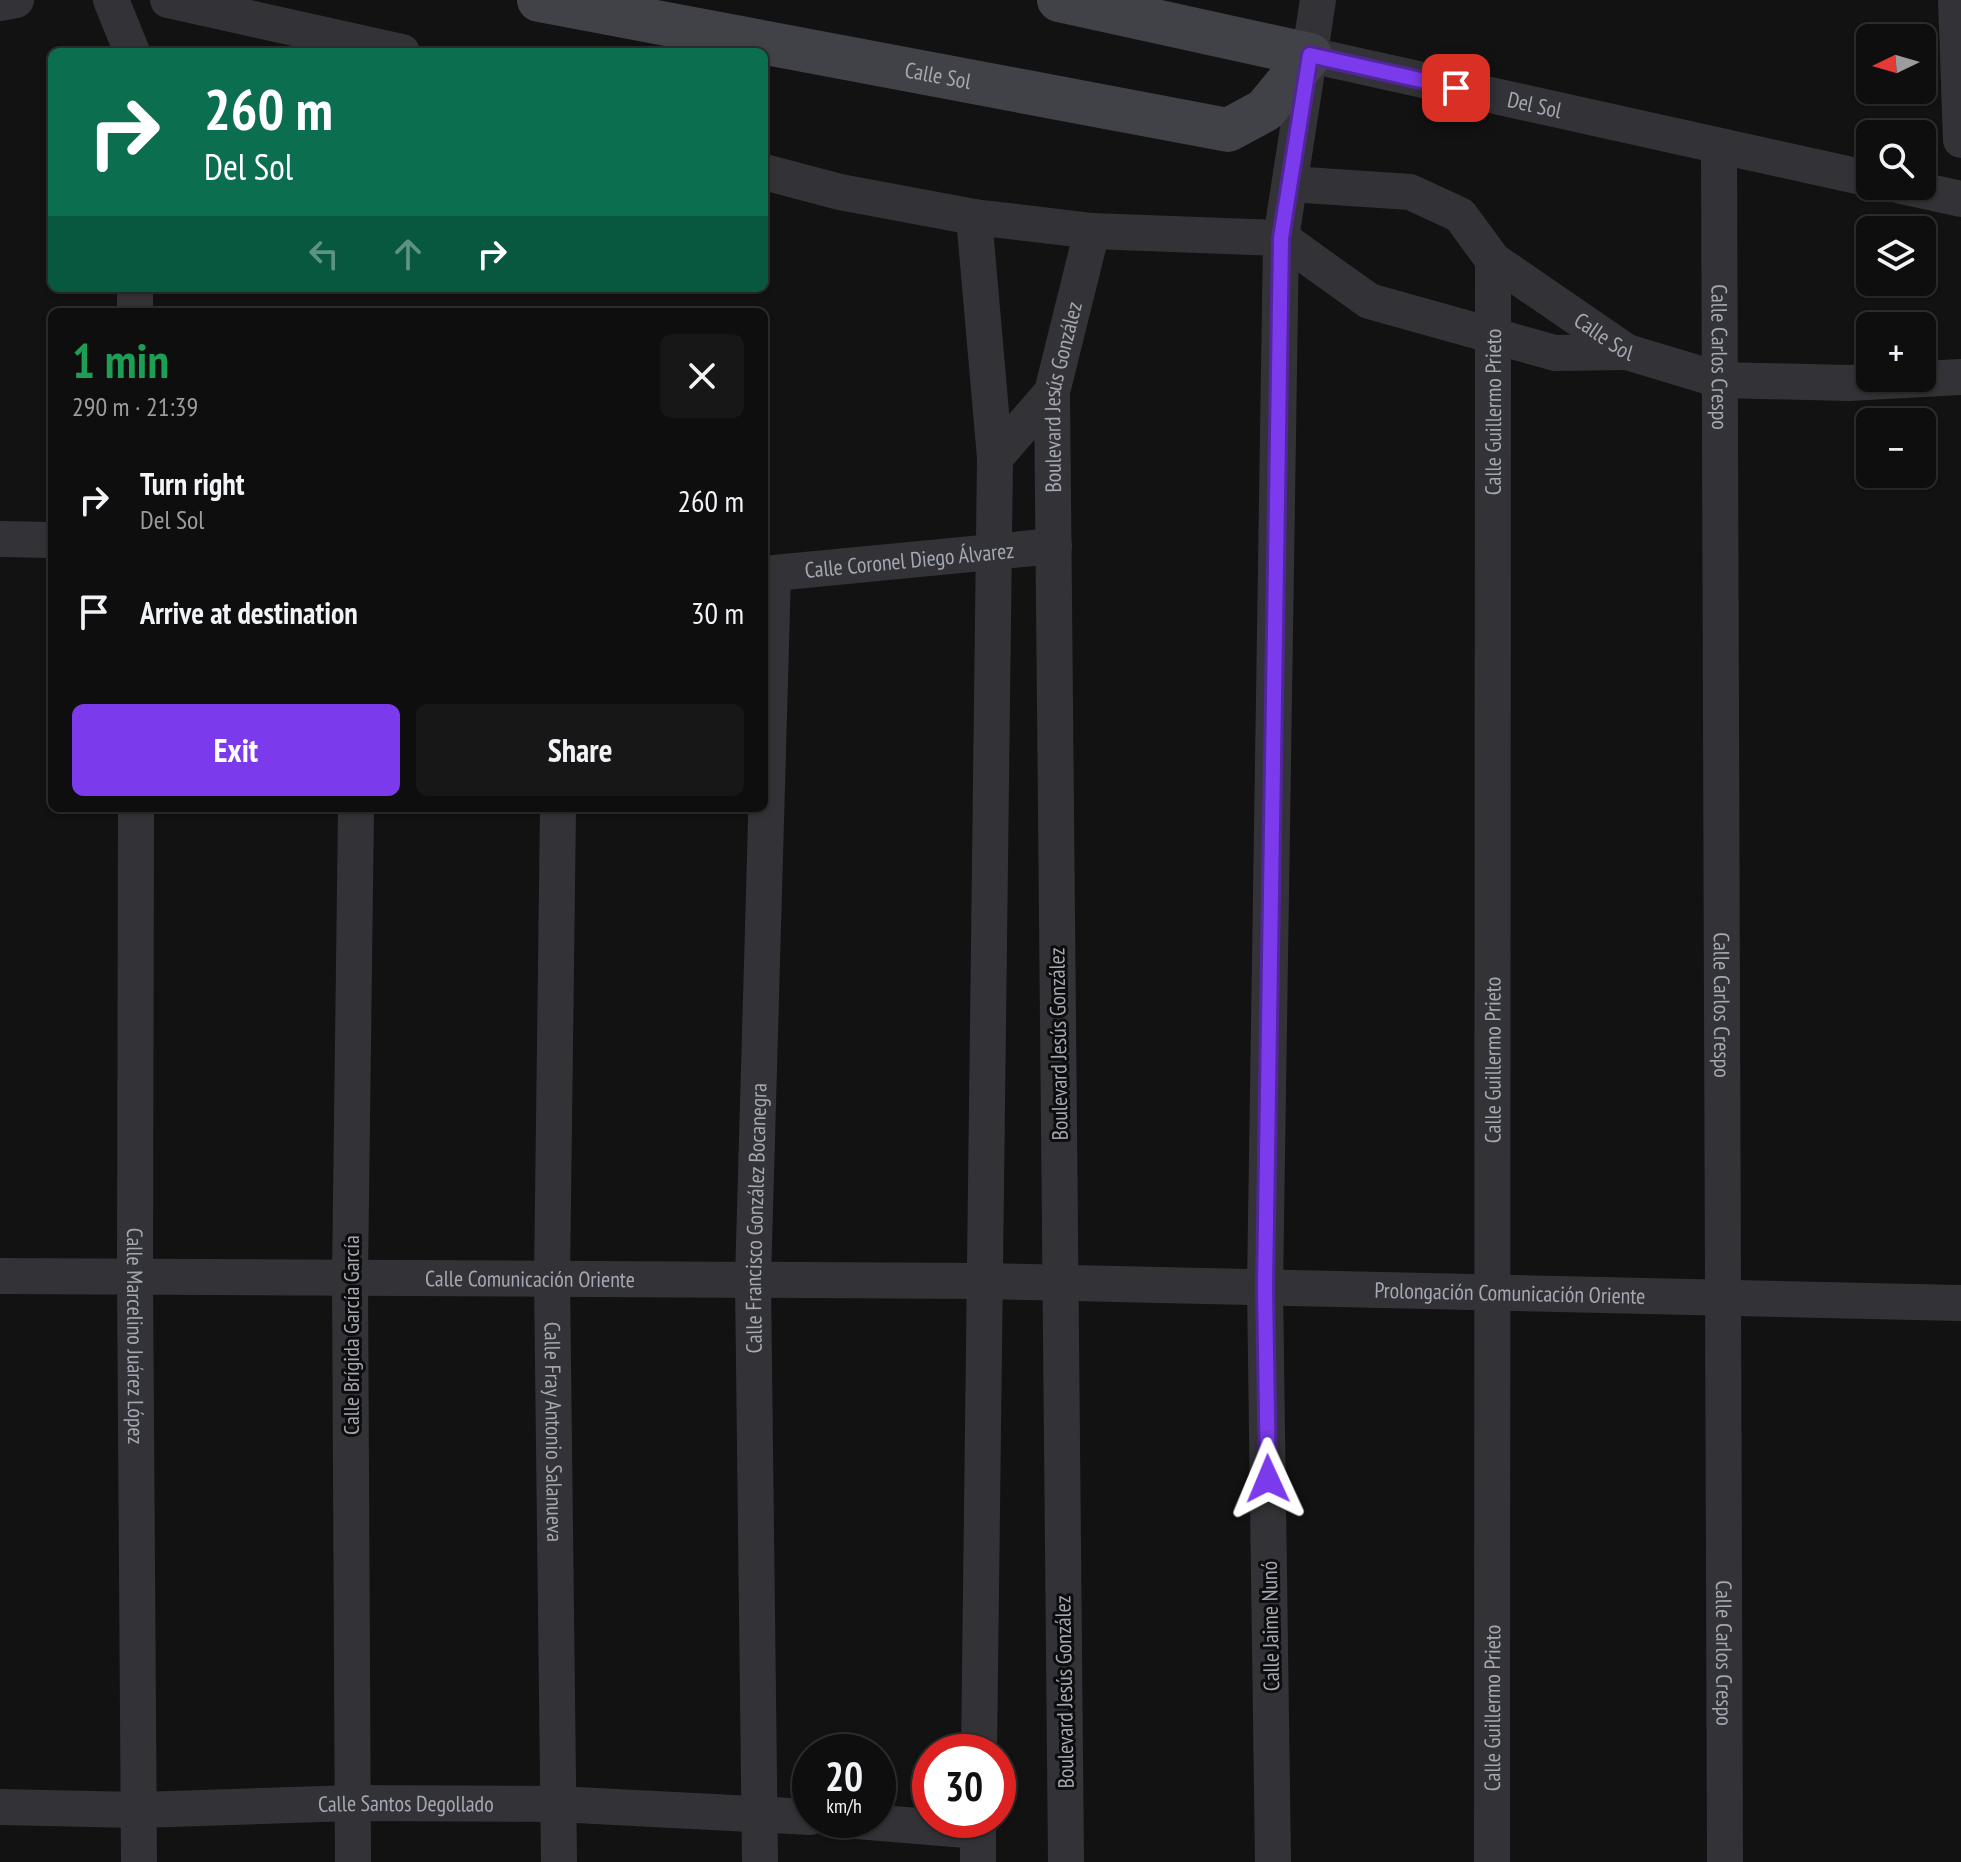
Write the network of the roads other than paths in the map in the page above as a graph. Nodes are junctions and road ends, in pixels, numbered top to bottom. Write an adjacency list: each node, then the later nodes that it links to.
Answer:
1 (16, 0): 8 (street)
2 (111, 0): 9 (street)
3 (168, 0): 10 (street)
4 (539, 0): 11 (street, Calle Sol)
5 (1059, 0): 11 (street, Del Sol)
6 (1318, 0): 11 (street, Calle Jaime Nunó)
7 (1956, 0): 12 (street)
8 (0, 3)
9 (130, 48)
10 (384, 48)
11 (1310, 55): 13 (street, Del Sol); 16 (street, Calle Jaime Nunó)
12 (1961, 140)
13 (1719, 147): 15 (street, Del Sol); 26 (street, Calle Carlos Crespo)
14 (768, 173): 19 (street)
15 (1856, 176)
16 (1290, 184): 21 (street, Calle Jaime Nunó); 22 (street, Calle Sol)
17 (1936, 194): 18 (street)
18 (1961, 199)
19 (974, 217): 20 (street); 28 (street)
20 (1092, 231): 21 (street); 27 (street, Boulevard Jesús González)
21 (1281, 238): 23 (street); 46 (street, Calle Jaime Nunó)
22 (1493, 260): 23 (street, Calle Guillermo Prieto); 24 (street, Calle Sol)
23 (1493, 334): 24 (street); 47 (street, Calle Guillermo Prieto)
24 (1627, 352): 26 (street, Calle Sol)
25 (1961, 377): 26 (street, Calle Sol)
26 (1720, 380): 48 (street, Calle Carlos Crespo)
27 (1052, 392): 28 (street); 31 (street, Boulevard Jesús González)
28 (995, 458): 32 (street)
29 (0, 539): 30 (street)
30 (48, 540)
31 (1054, 546): 32 (street, Calle Coronel Diego Álvarez); 45 (street, Boulevard Jesús González)
32 (992, 552): 33 (street, Calle Coronel Diego Álvarez); 44 (street)
33 (769, 574): 34 (street, Calle Francisco González Bocanegra)
34 (768, 618)
35 (136, 812): 40 (street, Calle Marcelino Juárez López)
36 (356, 812): 41 (street, Calle Brígida García García)
37 (558, 812): 42 (street, Calle Fray Antonio Salanueva)
38 (764, 812): 43 (street, Calle Francisco González Bocanegra)
39 (0, 1276): 40 (street, Calle Comunicación Oriente)
40 (135, 1277): 41 (street, Calle Comunicación Oriente); 54 (street, Calle Marcelino Juárez López)
41 (350, 1277): 42 (street, Calle Comunicación Oriente); 51 (street, Calle Brígida García García)
42 (552, 1279): 43 (street, Calle Comunicación Oriente); 52 (street, Calle Fray Antonio Salanueva)
43 (753, 1280): 44 (street, Calle Comunicación Oriente); 55 (street, Calle Francisco González Bocanegra)
44 (984, 1281): 45 (street, Calle Comunicación Oriente); 50 (street)
45 (1061, 1283): 46 (street, Prolongación Comunicación Oriente); 61 (street, Boulevard Jesús González)
46 (1265, 1287): 47 (street, Prolongación Comunicación Oriente); 62 (street, Calle Jaime Nunó)
47 (1493, 1292): 48 (street, Prolongación Comunicación Oriente); 63 (street, Calle Guillermo Prieto)
48 (1723, 1298): 49 (street, Prolongación Comunicación Oriente); 64 (street, Calle Carlos Crespo)
49 (1961, 1303)
50 (979, 1734)
51 (352, 1803): 52 (street, Calle Santos Degollado); 54 (street, Calle Santos Degollado); 58 (street, Calle Brígida García García)
52 (557, 1804): 55 (street, Calle Santos Degollado); 59 (street, Calle Fray Antonio Salanueva)
53 (0, 1807): 54 (street, Calle Santos Degollado)
54 (138, 1810): 57 (street, Calle Marcelino Juárez López)
55 (758, 1813): 56 (street, Calle Santos Degollado); 60 (street, Calle Francisco González Bocanegra)
56 (792, 1816)
57 (139, 1862)
58 (353, 1862)
59 (559, 1862)
60 (760, 1862)
61 (1066, 1862)
62 (1273, 1862)
63 (1492, 1862)
64 (1725, 1862)

